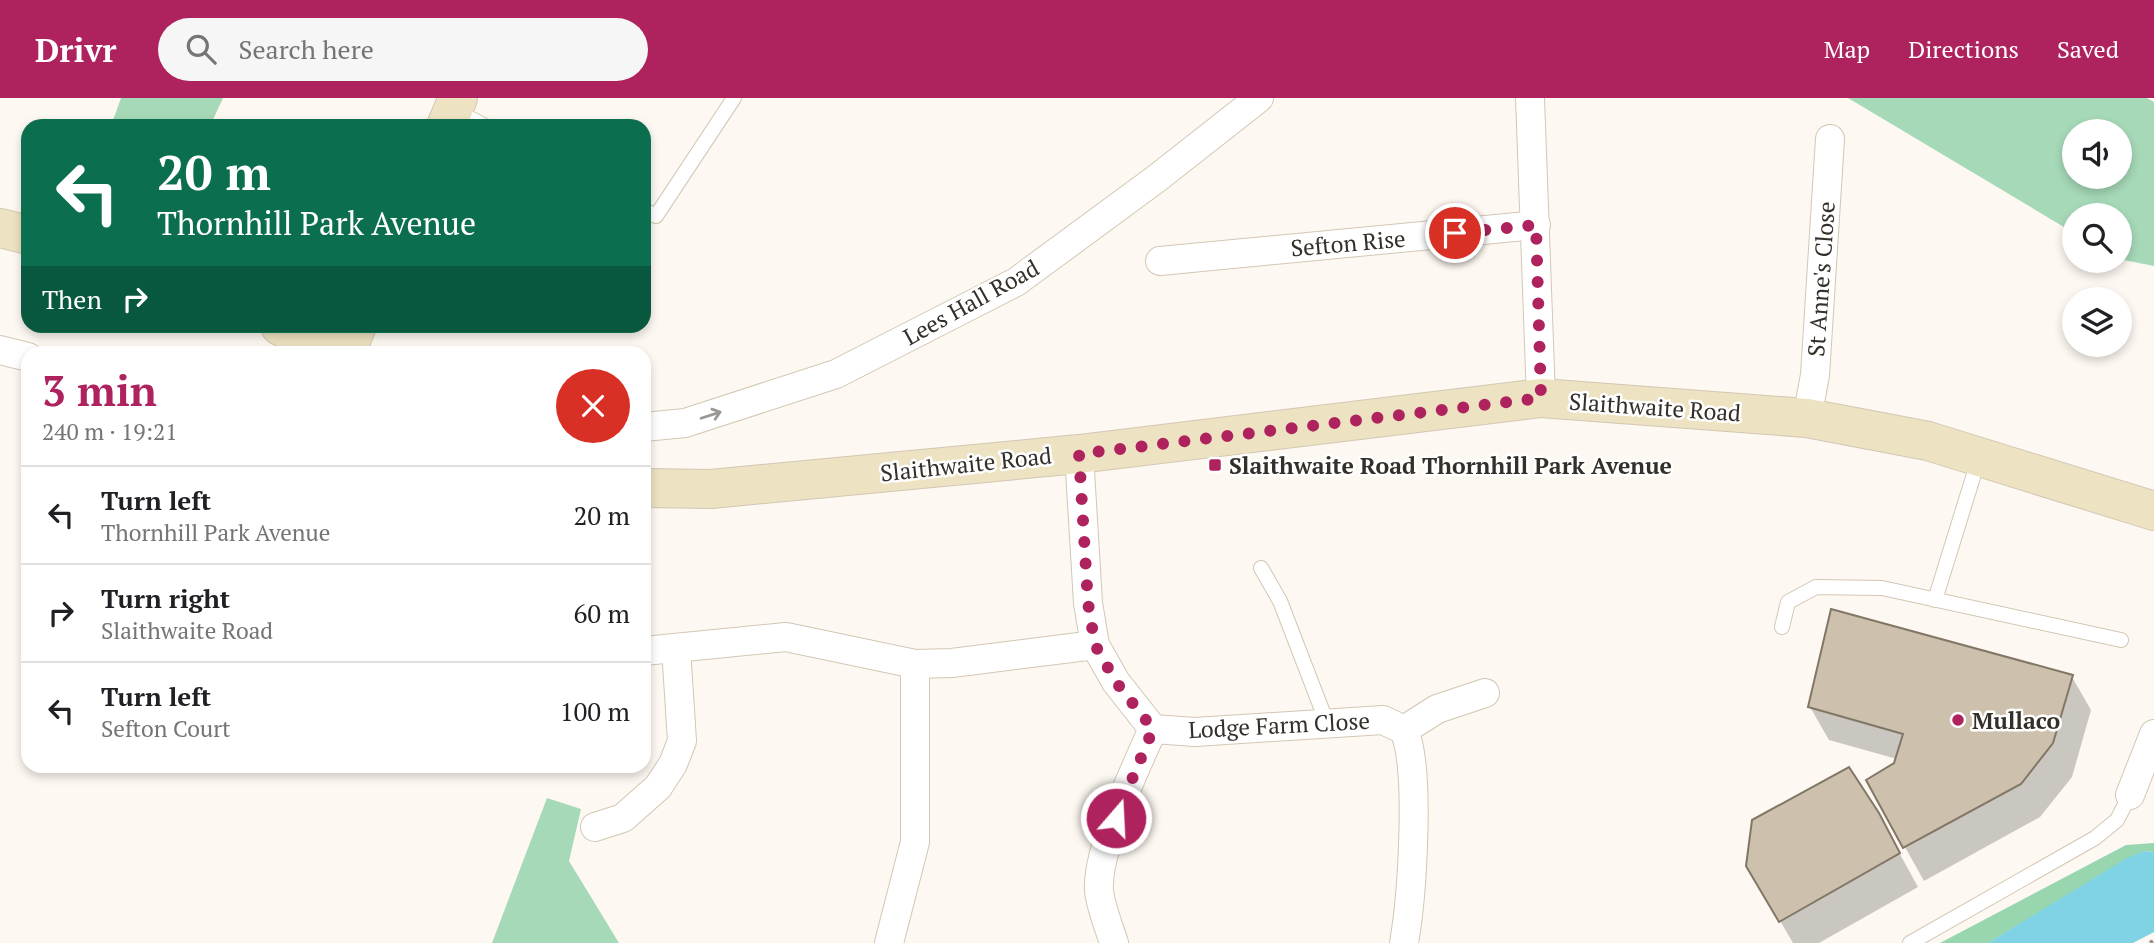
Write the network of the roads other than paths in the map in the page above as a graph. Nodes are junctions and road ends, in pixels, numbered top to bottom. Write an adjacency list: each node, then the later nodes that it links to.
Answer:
1 (734, 98): 5 (lane)
2 (1259, 98): 16 (street, Lees Hall Road, one-way to 2)
3 (1530, 98): 6 (street)
4 (1830, 139): 15 (street, St Anne's Close)
5 (651, 213)
6 (1536, 225): 9 (street, Sefton Rise); 14 (street)
7 (0, 228): 8 (main road)
8 (21, 233)
9 (1160, 261)
10 (294, 333): 11 (main road)
11 (319, 346)
12 (0, 350): 13 (street)
13 (21, 356)
14 (1541, 398): 15 (main road, Slaithwaite Road); 17 (main road, Slaithwaite Road)
15 (1807, 418): 18 (main road, Slaithwaite Road)
16 (651, 426)
17 (1079, 454): 19 (main road, Slaithwaite Road); 25 (street)
18 (1979, 457): 20 (main road, Slaithwaite Road); 22 (lane)
19 (651, 488)
20 (2154, 511)
21 (1261, 568): 30 (lane)
22 (1935, 600): 23 (lane); 24 (lane)
23 (1782, 627)
24 (2121, 640)
25 (1095, 645): 28 (street); 31 (street)
26 (676, 648): 27 (street); 28 (street); 35 (street)
27 (651, 650)
28 (915, 664): 36 (street)
29 (1485, 693): 32 (street, Lodge Farm Close)
30 (1327, 723): 31 (street, Lodge Farm Close); 32 (street, Lodge Farm Close)
31 (1153, 729): 37 (street)
32 (1404, 730): 38 (street, Lodge Farm Close)
33 (2154, 734): 34 (street)
34 (2130, 795): 39 (lane)
35 (595, 827)
36 (889, 943)
37 (1114, 943)
38 (1404, 943)
39 (1910, 943)

